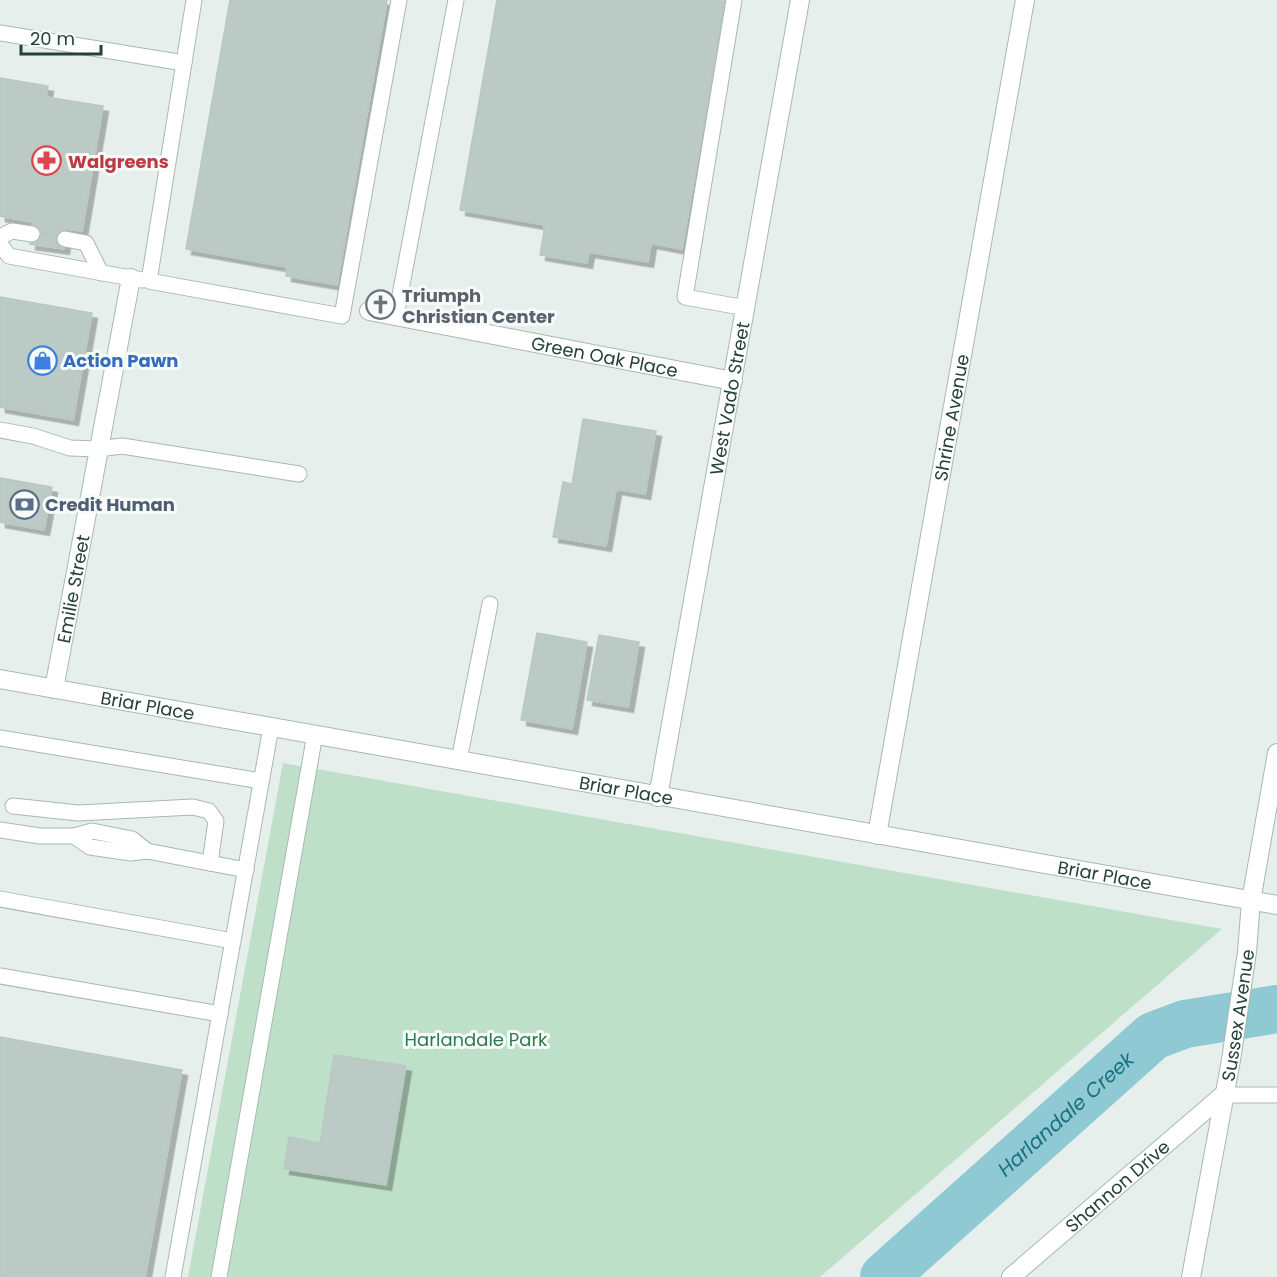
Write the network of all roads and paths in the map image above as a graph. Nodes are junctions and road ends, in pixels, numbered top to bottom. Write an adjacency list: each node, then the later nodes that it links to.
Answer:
1 (194, 0): 8 (lane)
2 (399, 0): 15 (lane)
3 (456, 0): 18 (lane)
4 (734, 0): 16 (lane)
5 (800, 0): 16 (street, West Vado Street)
6 (1025, 0): 35 (street, Shrine Avenue)
7 (0, 33): 8 (lane)
8 (184, 63): 15 (lane)
9 (32, 234): 10 (lane)
10 (0, 237)
11 (66, 239): 13 (lane)
12 (0, 244): 13 (lane)
13 (101, 273): 14 (lane)
14 (131, 278): 15 (lane); 21 (street, Emilie Street)
15 (149, 281)
16 (746, 308): 19 (street, West Vado Street)
17 (369, 311): 18 (street, Green Oak Place)
18 (396, 316): 19 (street, Green Oak Place)
19 (733, 381): 32 (street, West Vado Street)
20 (0, 430): 21 (lane)
21 (98, 449): 22 (lane); 25 (street, Emilie Street)
22 (299, 474)
23 (490, 604): 30 (lane)
24 (0, 679): 25 (street, Briar Place)
25 (54, 689): 26 (street, Briar Place)
26 (271, 727): 27 (street, Briar Place); 31 (lane)
27 (315, 734): 30 (street, Briar Place); 47 (lane)
28 (0, 738): 31 (lane)
29 (1277, 753): 39 (street, Sussex Avenue)
30 (459, 760): 32 (street, Briar Place)
31 (261, 781): 37 (lane)
32 (658, 797): 35 (street, Briar Place)
33 (13, 806): 36 (lane)
34 (0, 830): 36 (lane)
35 (877, 835): 39 (street, Briar Place)
36 (210, 863): 37 (lane)
37 (246, 870): 41 (lane)
38 (0, 899): 41 (lane)
39 (1251, 901): 40 (street, Briar Place); 44 (street, Sussex Avenue)
40 (1277, 905)
41 (233, 941): 43 (lane)
42 (0, 976): 43 (lane)
43 (220, 1014): 46 (lane)
44 (1223, 1095): 45 (lane); 48 (street, Shannon Drive); 49 (street, Sussex Avenue)
45 (1277, 1095)
46 (173, 1277)
47 (219, 1277)
48 (1011, 1277)
49 (1191, 1277)

